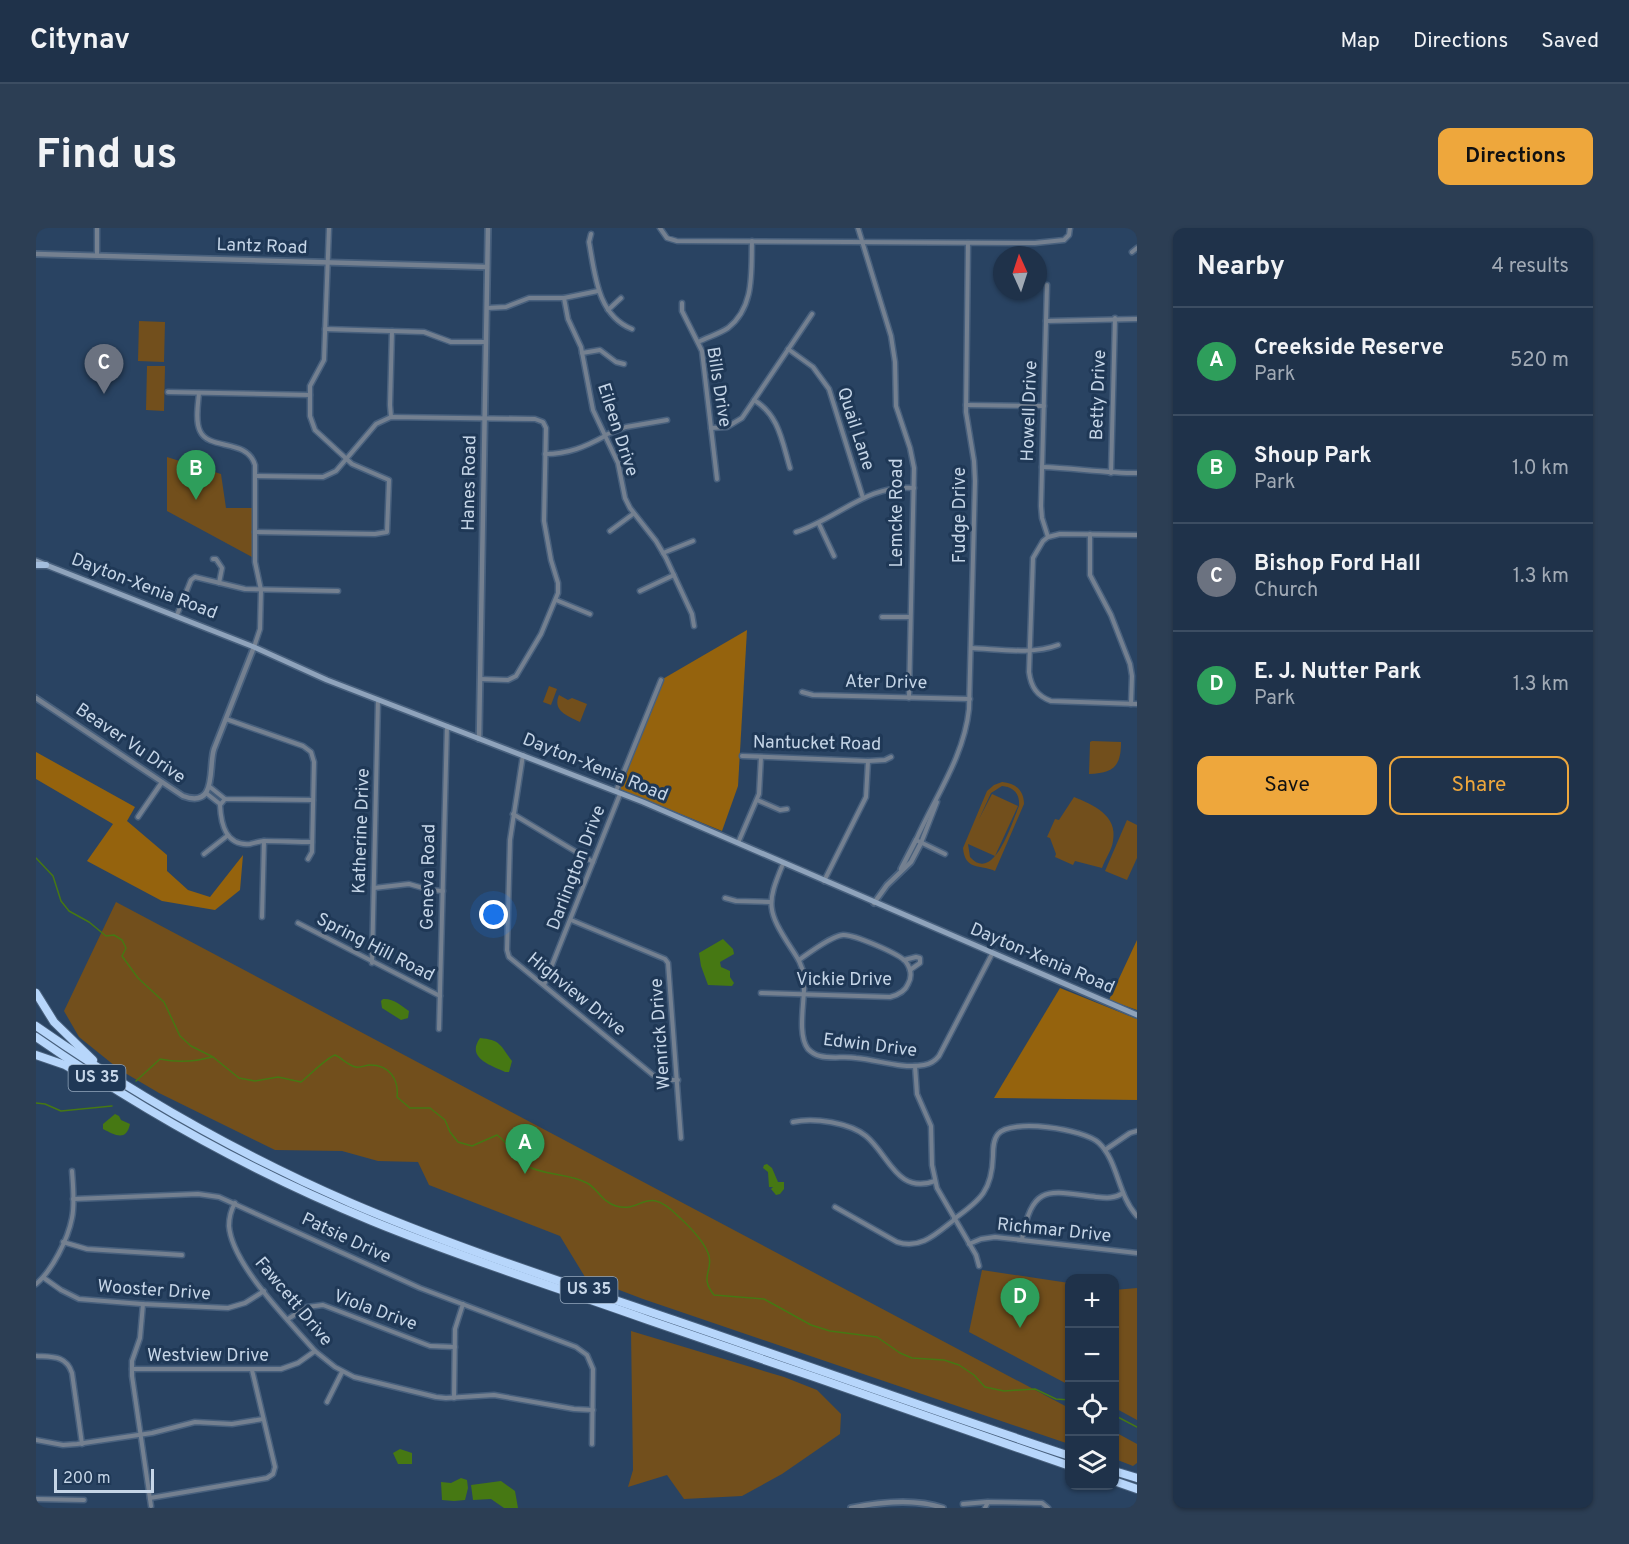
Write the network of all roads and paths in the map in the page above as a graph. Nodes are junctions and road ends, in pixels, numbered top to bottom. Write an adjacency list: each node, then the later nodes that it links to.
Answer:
1 (97, 228): 14 (street)
2 (328, 228): 15 (street)
3 (488, 228): 16 (street, Hanes Road)
4 (660, 228): 8 (street)
5 (858, 228): 9 (street, Lemcke Road)
6 (1070, 228): 10 (street)
7 (591, 234): 17 (street)
8 (752, 241): 9 (street); 32 (street)
9 (863, 242): 10 (street); 55 (street, Lemcke Road)
10 (968, 243): 40 (street, Fudge Drive)
11 (1137, 248): 12 (street)
12 (1132, 252)
13 (36, 254): 14 (street, Lantz Road)
14 (97, 256): 15 (street, Lantz Road)
15 (328, 263): 16 (street, Lantz Road); 28 (street)
16 (488, 267): 22 (street, Hanes Road)
17 (598, 291): 18 (street); 23 (street)
18 (564, 298): 22 (street); 34 (street, Eileen Drive)
19 (621, 298): 23 (street)
20 (1047, 300): 27 (street, Howell Drive)
21 (682, 303): 32 (street, Bills Drive)
22 (487, 308): 31 (street, Hanes Road)
23 (608, 310): 29 (street)
24 (812, 315): 33 (street)
25 (1115, 318): 26 (street); 27 (street); 51 (street, Betty Drive)
26 (1137, 319)
27 (1046, 321): 41 (street, Howell Drive)
28 (326, 329): 30 (street); 38 (street)
29 (632, 329)
30 (392, 331): 31 (street); 42 (street)
31 (486, 342): 43 (street, Hanes Road)
32 (698, 342): 45 (street, Bills Drive)
33 (788, 349): 39 (street); 56 (street, Quail Lane)
34 (582, 353): 35 (street); 46 (street, Eileen Drive)
35 (624, 364)
36 (168, 392): 37 (street)
37 (199, 393): 38 (street); 53 (street)
38 (310, 395): 48 (street)
39 (754, 400): 45 (street); 50 (street)
40 (966, 405): 41 (street); 84 (street, Fudge Drive)
41 (1044, 406): 49 (street, Howell Drive)
42 (392, 417): 43 (street); 48 (street)
43 (485, 418): 47 (street); 86 (street, Hanes Road)
44 (667, 420): 46 (street)
45 (711, 428): 54 (street, Bills Drive)
46 (605, 436): 47 (street); 57 (street, Eileen Drive)
47 (545, 454): 76 (street)
48 (346, 459): 53 (street); 60 (street)
49 (1042, 467): 51 (street); 64 (street, Howell Drive)
50 (790, 468)
51 (1110, 473): 52 (street)
52 (1137, 473)
53 (256, 476): 60 (street)
54 (717, 479)
55 (914, 488): 56 (street); 80 (street, Lemcke Road)
56 (863, 498): 58 (street)
57 (633, 514): 59 (street); 66 (street, Eileen Drive)
58 (819, 524): 61 (street); 67 (street)
59 (610, 531)
60 (255, 532): 73 (street)
61 (796, 532)
62 (1090, 534): 63 (street); 64 (street); 93 (street)
63 (1137, 535)
64 (1048, 537): 85 (street)
65 (693, 541): 66 (street)
66 (663, 553): 71 (street, Eileen Drive)
67 (834, 556)
68 (213, 559): 72 (street)
69 (36, 563): 70 (main road)
70 (46, 565): 78 (main road, Dayton-Xenia Road)
71 (674, 575): 75 (street); 81 (street, Eileen Drive)
72 (219, 583): 73 (street); 78 (street)
73 (261, 590): 74 (street); 83 (street)
74 (338, 591)
75 (640, 591)
76 (556, 600): 77 (street); 86 (street)
77 (590, 614)
78 (177, 615): 83 (main road, Dayton-Xenia Road)
79 (882, 617): 80 (street)
80 (910, 617): 90 (street, Lemcke Road)
81 (694, 626)
82 (1058, 645): 85 (street)
83 (254, 646): 92 (main road, Dayton-Xenia Road); 95 (street)
84 (971, 648): 85 (street); 91 (street, Fudge Drive)
85 (1029, 650): 93 (street)
86 (480, 679): 97 (street, Hanes Road)
87 (661, 680): 106 (street, Darlington Drive)
88 (802, 692): 90 (street, Ater Drive)
89 (36, 698): 103 (street, Beaver Vu Drive)
90 (909, 698): 91 (street, Ater Drive)
91 (969, 699): 116 (street, Fudge Drive)
92 (378, 700): 96 (main road, Dayton-Xenia Road); 125 (street, Katherine Drive)
93 (1131, 704): 94 (street)
94 (1137, 704)
95 (226, 719): 104 (street); 108 (street)
96 (447, 726): 97 (main road, Dayton-Xenia Road); 126 (street, Geneva Road)
97 (479, 739): 98 (main road, Dayton-Xenia Road)
98 (523, 755): 106 (main road, Dayton-Xenia Road); 112 (street, Highview Drive)
99 (742, 756): 100 (street, Nantucket Road)
100 (761, 757): 102 (street, Nantucket Road); 109 (street)
101 (891, 757): 102 (street, Nantucket Road)
102 (868, 761): 124 (street)
103 (162, 782): 105 (street, Beaver Vu Drive); 113 (street)
104 (210, 787): 105 (street, Beaver Vu Drive); 107 (street)
105 (206, 793): 110 (street)
106 (618, 793): 118 (main road, Dayton-Xenia Road); 122 (street, Darlington Drive)
107 (225, 799): 108 (street); 110 (street)
108 (314, 800): 117 (street)
109 (757, 800): 111 (street); 118 (street)
110 (220, 804): 114 (street)
111 (788, 809)
112 (513, 814): 122 (street); 138 (street, Highview Drive)
113 (138, 817)
114 (227, 836): 115 (street); 119 (street)
115 (264, 841): 117 (street); 130 (street)
116 (918, 841): 120 (street); 129 (street, Fudge Drive)
117 (312, 842): 121 (street)
118 (738, 844): 123 (main road, Dayton-Xenia Road)
119 (204, 854)
120 (945, 854)
121 (308, 859)
122 (593, 862): 131 (street, Darlington Drive)
123 (783, 864): 124 (main road, Dayton-Xenia Road); 128 (street)
124 (824, 881): 129 (main road, Dayton-Xenia Road)
125 (374, 888): 126 (street); 136 (street, Katherine Drive)
126 (442, 891): 142 (street, Geneva Road)
127 (725, 897): 128 (street)
128 (771, 902): 134 (street)
129 (874, 903): 133 (main road, Dayton-Xenia Road)
130 (262, 917)
131 (571, 920): 138 (street, Darlington Drive); 149 (street, Wenrick Drive)
132 (298, 923): 136 (street, Spring Hill Road)
133 (992, 954): 143 (main road, Dayton-Xenia Road); 148 (street, Edwin Drive)
134 (799, 960): 135 (street); 141 (street)
135 (904, 960): 137 (street); 137 (street)
136 (372, 963): 142 (street, Spring Hill Road)
137 (910, 971): 141 (street, Vickie Drive)
138 (544, 985): 149 (street, Highview Drive)
139 (36, 993): 150 (highway)
140 (761, 993): 141 (street, Vickie Drive)
141 (804, 994): 148 (street, Edwin Drive)
142 (440, 996): 145 (street, Geneva Road)
143 (1137, 1015)
144 (36, 1026): 150 (highway, US 35)
145 (439, 1029)
146 (36, 1037): 151 (highway, US 35)
147 (36, 1055): 151 (highway)
148 (915, 1065): 157 (street)
149 (678, 1080): 154 (street, Wenrick Drive)
150 (125, 1085): 190 (highway, US 35)
151 (160, 1116): 191 (highway, US 35)
152 (793, 1122): 157 (street)
153 (1137, 1131): 155 (street)
154 (681, 1138)
155 (1105, 1150): 158 (street); 163 (street)
156 (72, 1171): 159 (street)
157 (934, 1181): 163 (street)
158 (1123, 1193): 162 (street); 164 (street)
159 (73, 1199): 160 (street, Patsie Drive); 165 (street)
160 (235, 1203): 172 (street, Fawcett Drive); 174 (street, Patsie Drive)
161 (835, 1207): 163 (street)
162 (1137, 1216)
163 (954, 1219): 166 (street)
164 (1022, 1239): 166 (street, Richmar Drive); 167 (street, Richmar Drive)
165 (63, 1242): 168 (street); 170 (street)
166 (969, 1244): 169 (street)
167 (1137, 1253)
168 (182, 1255)
169 (979, 1266)
170 (44, 1278): 171 (street); 173 (street, Wooster Drive)
171 (36, 1284)
172 (264, 1291): 173 (street, Wooster Drive); 175 (street, Fawcett Drive)
173 (143, 1304): 179 (street)
174 (463, 1304): 176 (street); 184 (street, Patsie Drive)
175 (288, 1319): 176 (street, Viola Drive); 177 (street, Fawcett Drive)
176 (455, 1347): 182 (street)
177 (315, 1351): 180 (street, Westview Drive); 181 (street, Fawcett Drive)
178 (36, 1356): 188 (street)
179 (132, 1368): 180 (street, Westview Drive); 186 (street)
180 (252, 1370): 185 (street)
181 (342, 1372): 182 (street, Fawcett Drive); 183 (street)
182 (454, 1398): 184 (street, Fawcett Drive)
183 (327, 1402)
184 (593, 1410): 189 (street)
185 (263, 1419): 186 (street); 196 (street)
186 (141, 1436): 188 (street); 196 (street)
187 (36, 1440): 188 (street)
188 (82, 1444)
189 (592, 1444)
190 (1065, 1454)
191 (1065, 1464)
192 (1119, 1473): 193 (highway)
193 (1137, 1478)
194 (1119, 1483): 195 (highway)
195 (1137, 1489)
196 (150, 1498): 201 (street)
197 (36, 1499): 198 (street)
198 (84, 1500)
199 (988, 1502): 200 (street); 204 (street); 205 (street)
200 (963, 1504)
201 (151, 1506)
202 (851, 1508): 203 (street)
203 (943, 1508)
204 (985, 1508)
205 (1048, 1508)

